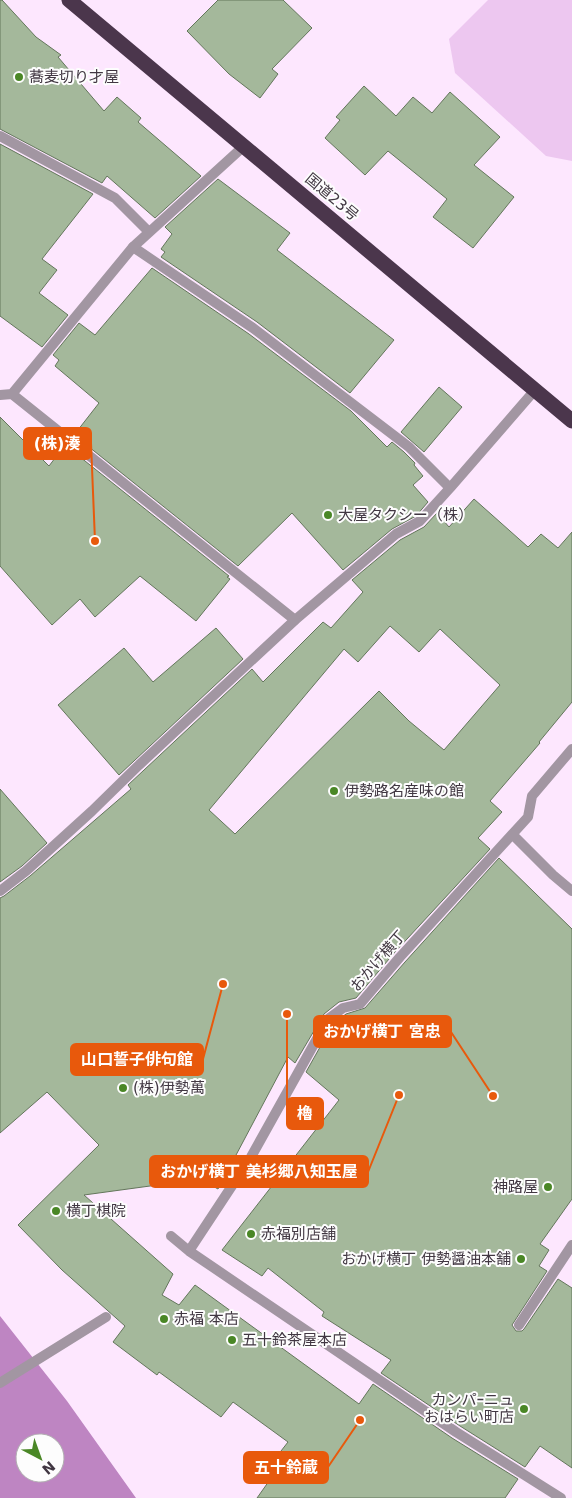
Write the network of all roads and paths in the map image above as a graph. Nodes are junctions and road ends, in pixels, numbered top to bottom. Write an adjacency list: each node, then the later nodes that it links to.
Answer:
1 (69, 0): 3 (highway, 国道23号)
2 (0, 136): 4 (street)
3 (244, 146): 4 (street); 6 (highway, 国道23号)
4 (149, 232): 5 (street)
5 (132, 247): 7 (street); 10 (street)
6 (535, 390): 9 (highway, 国道23号); 10 (street)
7 (12, 394): 8 (street); 11 (street)
8 (0, 395)
9 (572, 421)
10 (450, 488): 11 (street)
11 (295, 620): 14 (street)
12 (572, 749): 13 (street, おかげ横丁)
13 (513, 834): 15 (street); 18 (street, おかげ横丁)
14 (0, 891)
15 (572, 891)
16 (171, 1236): 18 (street)
17 (572, 1245): 20 (street)
18 (189, 1251): 22 (street)
19 (106, 1317): 21 (street)
20 (520, 1325)
21 (0, 1383)
22 (561, 1498)

